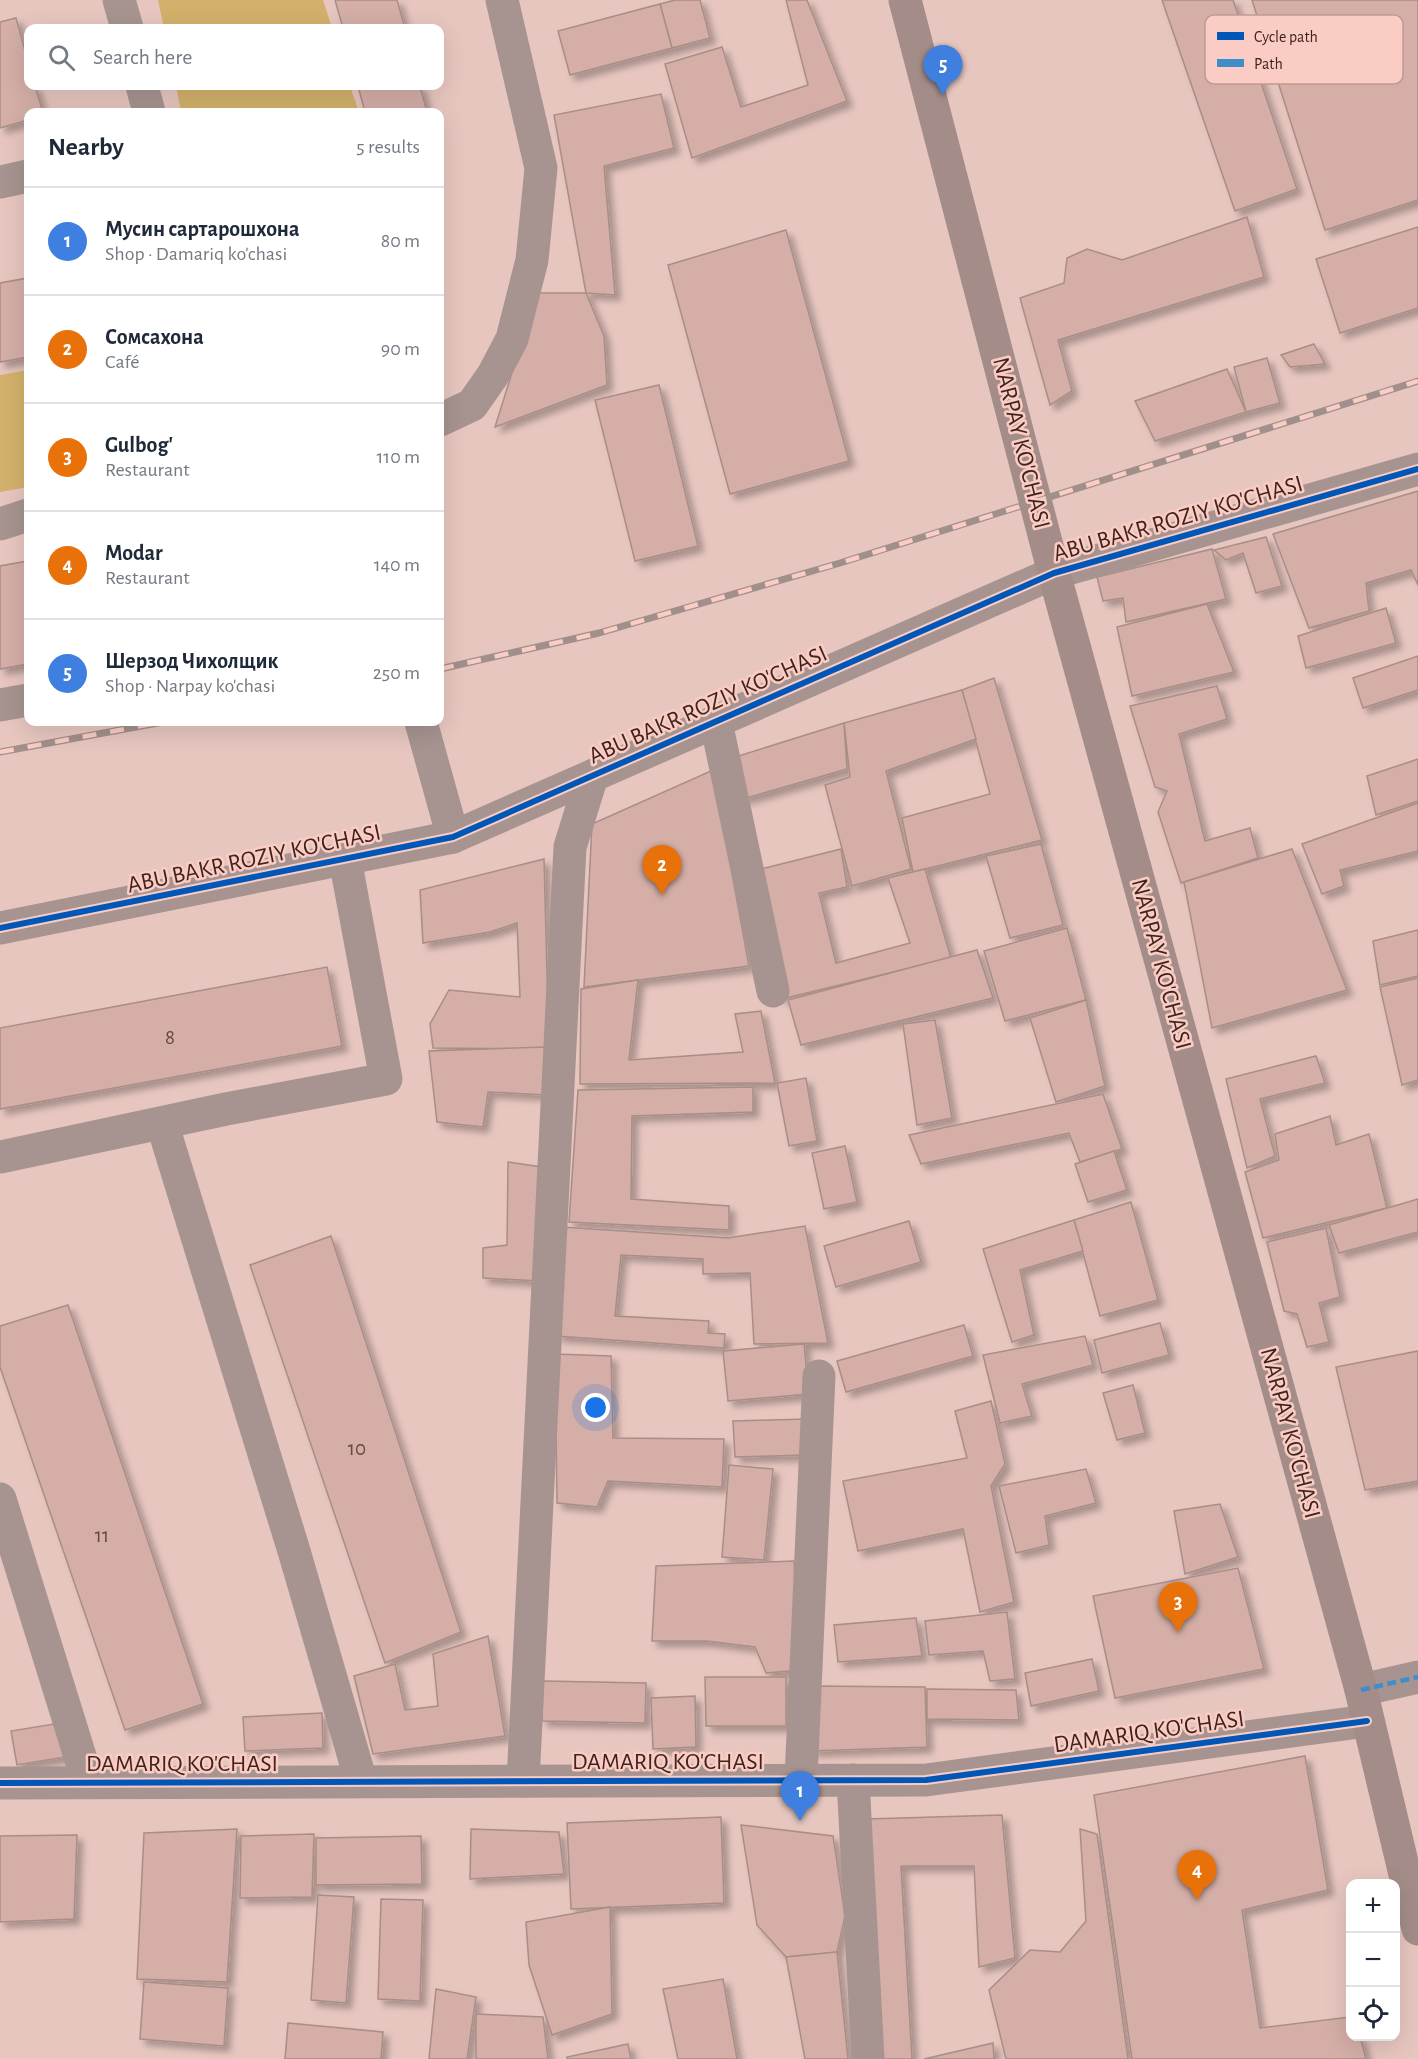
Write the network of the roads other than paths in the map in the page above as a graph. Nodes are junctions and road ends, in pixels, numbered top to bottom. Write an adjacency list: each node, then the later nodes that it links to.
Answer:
1 (119, 0): 4 (street)
2 (502, 0): 9 (street)
3 (904, 0): 13 (main road, NARPAY KO'CHASI)
4 (126, 24)
5 (143, 90): 6 (street)
6 (148, 108)
7 (24, 177): 8 (street)
8 (0, 182)
9 (444, 418)
10 (1418, 469): 13 (street, ABU BAKR ROZIY KO'CHASI)
11 (24, 516): 12 (street)
12 (0, 524)
13 (1054, 573): 16 (street, ABU BAKR ROZIY KO'CHASI); 28 (main road, NARPAY KO'CHASI)
14 (24, 700): 15 (street)
15 (0, 705)
16 (716, 722): 18 (street, ABU BAKR ROZIY KO'CHASI); 22 (street)
17 (422, 726): 19 (street)
18 (592, 776): 19 (street, ABU BAKR ROZIY KO'CHASI); 32 (street)
19 (453, 837): 20 (street, ABU BAKR ROZIY KO'CHASI)
20 (345, 859): 21 (street, ABU BAKR ROZIY KO'CHASI); 23 (street)
21 (0, 928)
22 (773, 991)
23 (162, 1123): 24 (street); 31 (street)
24 (0, 1157)
25 (819, 1376): 29 (street)
26 (0, 1499): 33 (street)
27 (1418, 1677): 28 (street, DAMARIQ KO'CHASI)
28 (1364, 1705): 30 (street, DAMARIQ KO'CHASI); 35 (main road, NARPAY KO'CHASI)
29 (801, 1779): 30 (street, DAMARIQ KO'CHASI); 32 (street, DAMARIQ KO'CHASI)
30 (853, 1780): 36 (street)
31 (360, 1781): 32 (street, DAMARIQ KO'CHASI); 33 (street, DAMARIQ KO'CHASI)
32 (523, 1781)
33 (88, 1782): 34 (street, DAMARIQ KO'CHASI)
34 (0, 1783)
35 (1418, 1929)
36 (868, 2059)

